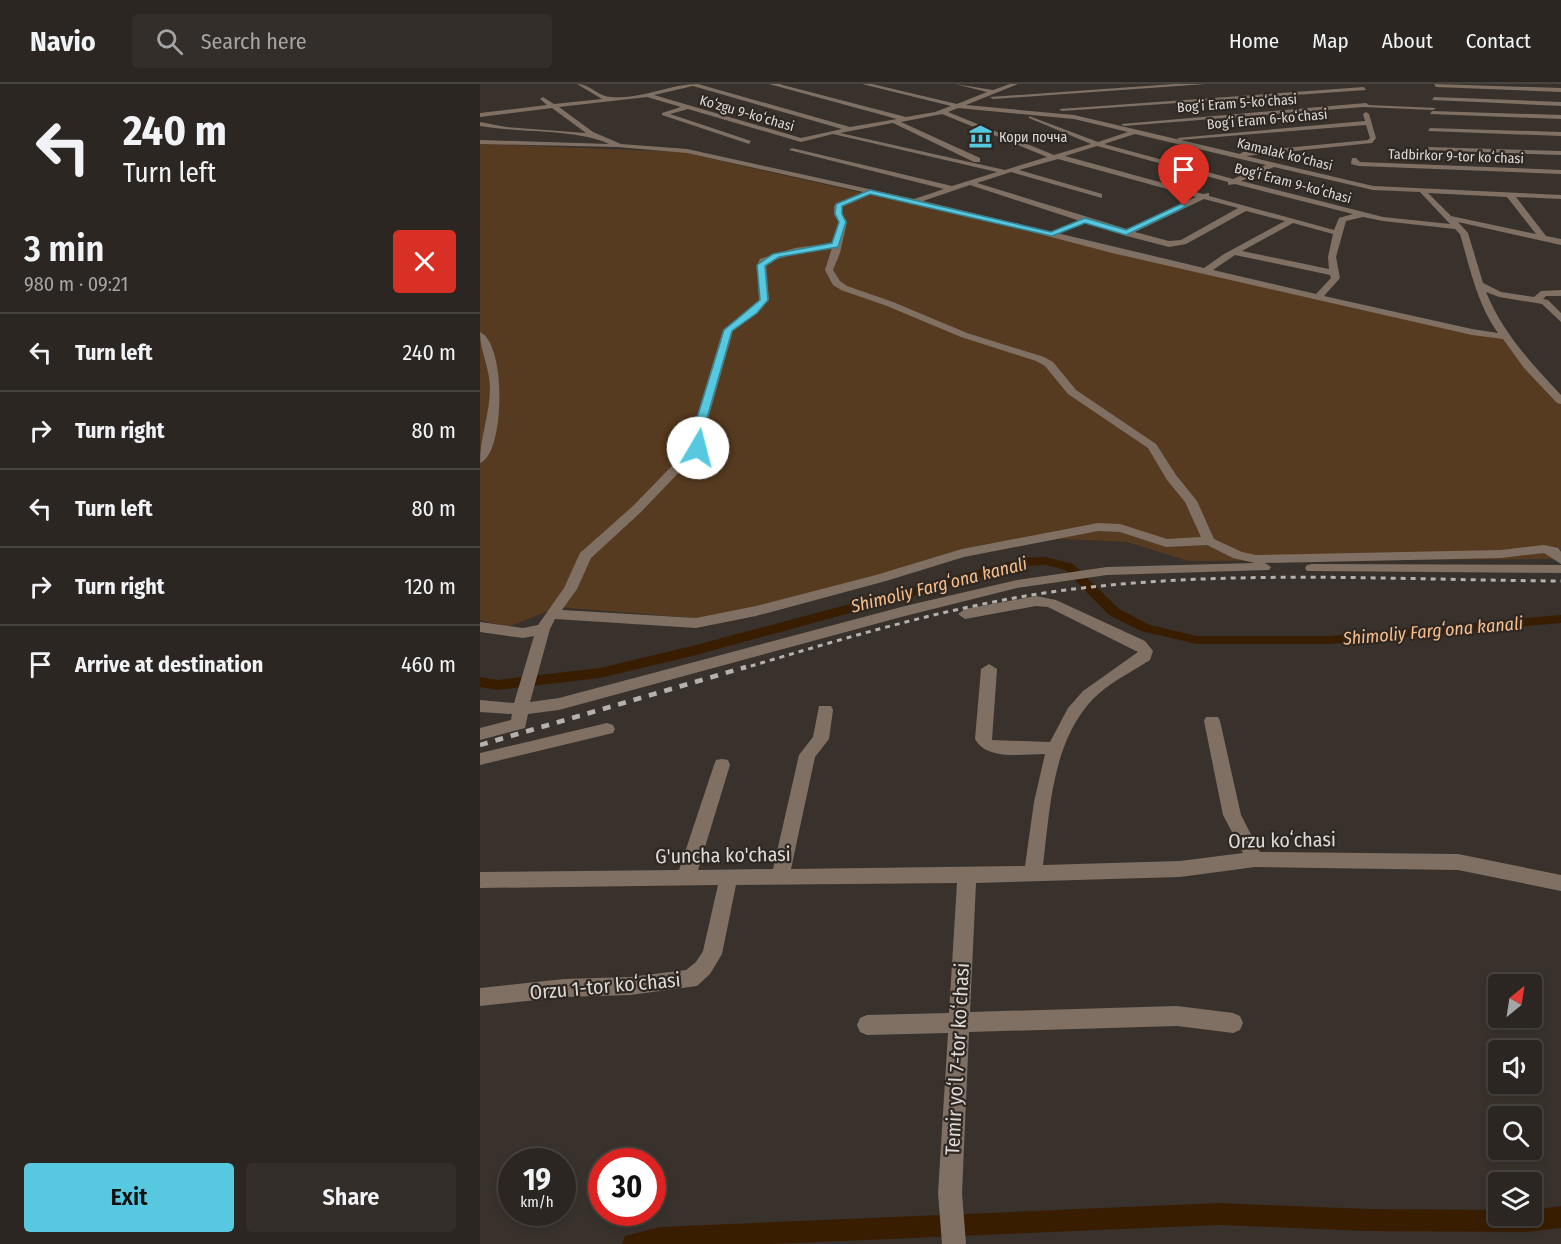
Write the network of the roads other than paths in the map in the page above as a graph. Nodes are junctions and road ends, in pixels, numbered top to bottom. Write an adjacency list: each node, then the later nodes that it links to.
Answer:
1 (580, 84): 18 (street)
2 (693, 84): 15 (street); 41 (street, Koʻzgu 9-koʻchasi)
3 (772, 84): 35 (street)
4 (865, 84): 24 (street, Kamalak koʻchasi)
5 (958, 84): 13 (street)
6 (1015, 84): 13 (street)
7 (1196, 84): 8 (street); 16 (street); 19 (street)
8 (1203, 84)
9 (1436, 84): 12 (street); 20 (street)
10 (1364, 86): 19 (street); 25 (street)
11 (628, 89): 14 (street)
12 (1561, 90)
13 (993, 92): 16 (street)
14 (638, 95): 15 (street); 18 (street)
15 (647, 95): 26 (street, Koʻzgu 9-koʻchasi)
16 (978, 98): 24 (street)
17 (543, 99): 23 (street)
18 (607, 99): 23 (street)
19 (1214, 99): 21 (street); 30 (street)
20 (1434, 99): 22 (street); 28 (street)
21 (1221, 104)
22 (1561, 104)
23 (555, 106): 31 (street); 46 (street)
24 (957, 106): 29 (street); 30 (street, Kamalak koʻchasi)
25 (1366, 106): 28 (street, Bogʻi Eram 5-koʻchasi); 32 (street, Bogʻi Eram 5-koʻchasi); 37 (street)
26 (687, 107): 44 (street, Koʻzgu 9-koʻchasi); 50 (street)
27 (1228, 109): 32 (street)
28 (1433, 110): 33 (street, Bogʻi Eram 5-koʻchasi); 42 (street)
29 (943, 112): 35 (street); 58 (street)
30 (1018, 112): 39 (street, Kamalak koʻchasi); 51 (street, Bogʻi Eram 9-koʻchasi)
31 (480, 115)
32 (1236, 115): 39 (street, Bogʻi Eram 5-koʻchasi)
33 (1552, 116): 34 (street, Bogʻi Eram 5-koʻchasi); 40 (street)
34 (1561, 117)
35 (908, 120): 36 (street)
36 (895, 123): 41 (street); 62 (street)
37 (1368, 123): 48 (street, Bogʻi Eram 6-koʻchasi); 57 (street)
38 (480, 124): 46 (street)
39 (1110, 125): 43 (street, Kamalak koʻchasi)
40 (1561, 125)
41 (853, 129): 44 (street)
42 (1430, 130): 45 (street); 53 (street)
43 (1136, 131): 48 (street, Kamalak koʻchasi); 51 (street)
44 (830, 132): 62 (street)
45 (1561, 134)
46 (596, 135): 52 (street)
47 (1144, 137): 56 (street)
48 (1167, 139): 56 (street, Kamalak koʻchasi)
49 (480, 142): 52 (street)
50 (750, 142)
51 (1099, 144): 58 (street); 68 (street, Bogʻi Eram 9-koʻchasi)
52 (620, 146): 65 (street)
53 (1428, 149): 55 (street); 66 (street)
54 (792, 150): 59 (street)
55 (1561, 153)
56 (1224, 154): 57 (street, Kamalak koʻchasi)
57 (1233, 156): 61 (street, Kamalak koʻchasi)
58 (1057, 157): 63 (street); 76 (street)
59 (824, 158): 65 (street); 70 (street)
60 (1354, 159): 66 (street, Tadbirkor 9-tor koʻchasi)
61 (1272, 165): 66 (street, Kamalak koʻchasi); 68 (street)
62 (996, 168): 63 (street)
63 (1008, 171): 67 (street); 74 (street)
64 (1561, 172): 66 (street, Tadbirkor 9-tor koʻchasi)
65 (788, 173): 71 (street)
66 (1423, 180): 73 (street, Kamalak koʻchasi); 80 (street)
67 (968, 182): 70 (street); 81 (street)
68 (1233, 182): 69 (street); 79 (street, Bogʻi Eram 9-koʻchasi)
69 (1223, 187)
70 (951, 188): 77 (street)
71 (870, 192): 77 (street); 89 (street)
72 (1213, 192): 76 (street)
73 (1510, 195): 75 (street, Kamalak koʻchasi); 87 (street)
74 (1099, 196)
75 (1561, 196)
76 (1203, 197): 78 (street); 84 (street)
77 (913, 202): 86 (street)
78 (1245, 208): 82 (street); 84 (street)
79 (1366, 216): 83 (street, Bogʻi Eram 9-koʻchasi); 85 (street)
80 (1450, 218): 83 (street); 87 (street)
81 (1085, 220): 84 (street); 86 (street)
82 (1291, 220): 85 (street); 90 (street)
83 (1459, 227): 93 (street)
84 (1126, 233)
85 (1337, 233): 92 (street)
86 (1052, 234): 91 (street)
87 (1544, 239): 88 (street)
88 (1561, 242)
89 (836, 245): 102 (street); 105 (street)
90 (1234, 252): 91 (street); 92 (street)
91 (1206, 271): 95 (street)
92 (1334, 273): 95 (street)
93 (1479, 285): 96 (street); 99 (street)
94 (1561, 293): 96 (street)
95 (1319, 296): 99 (street)
96 (1537, 300): 97 (street)
97 (1561, 320)
98 (480, 335): 101 (street)
99 (1508, 337): 100 (street)
100 (1561, 401)
101 (480, 459)
102 (1209, 541): 103 (street); 105 (street)
103 (1561, 560)
104 (1561, 568): 110 (street)
105 (551, 614): 108 (street)
106 (965, 614): 116 (street)
107 (480, 627): 108 (street)
108 (543, 629): 110 (street)
109 (989, 669): 116 (street)
110 (523, 704): 111 (street); 115 (street)
111 (480, 706)
112 (825, 710): 123 (street)
113 (1212, 721): 119 (street)
114 (607, 729): 117 (street)
115 (480, 734)
116 (1055, 748): 120 (street)
117 (480, 759)
118 (722, 765): 124 (street)
119 (1255, 859): 120 (street, Orzu koʻchasi); 126 (street, Orzu koʻchasi)
120 (1033, 873): 121 (street, Orzu koʻchasi)
121 (967, 875): 123 (street, G'uncha ko'chasi); 128 (street, Temir yoʻl 7-tor koʻchasi)
122 (729, 877): 123 (street, G'uncha ko'chasi); 124 (street, G'uncha ko'chasi); 127 (street, Orzu 1-tor koʻchasi)
123 (780, 877)
124 (686, 878): 125 (street, G'uncha ko'chasi)
125 (480, 880)
126 (1561, 883)
127 (480, 997)
128 (959, 1022): 129 (street); 130 (street); 131 (street, Temir yoʻl 7-tor koʻchasi)
129 (1233, 1023)
130 (867, 1025)
131 (954, 1244)

